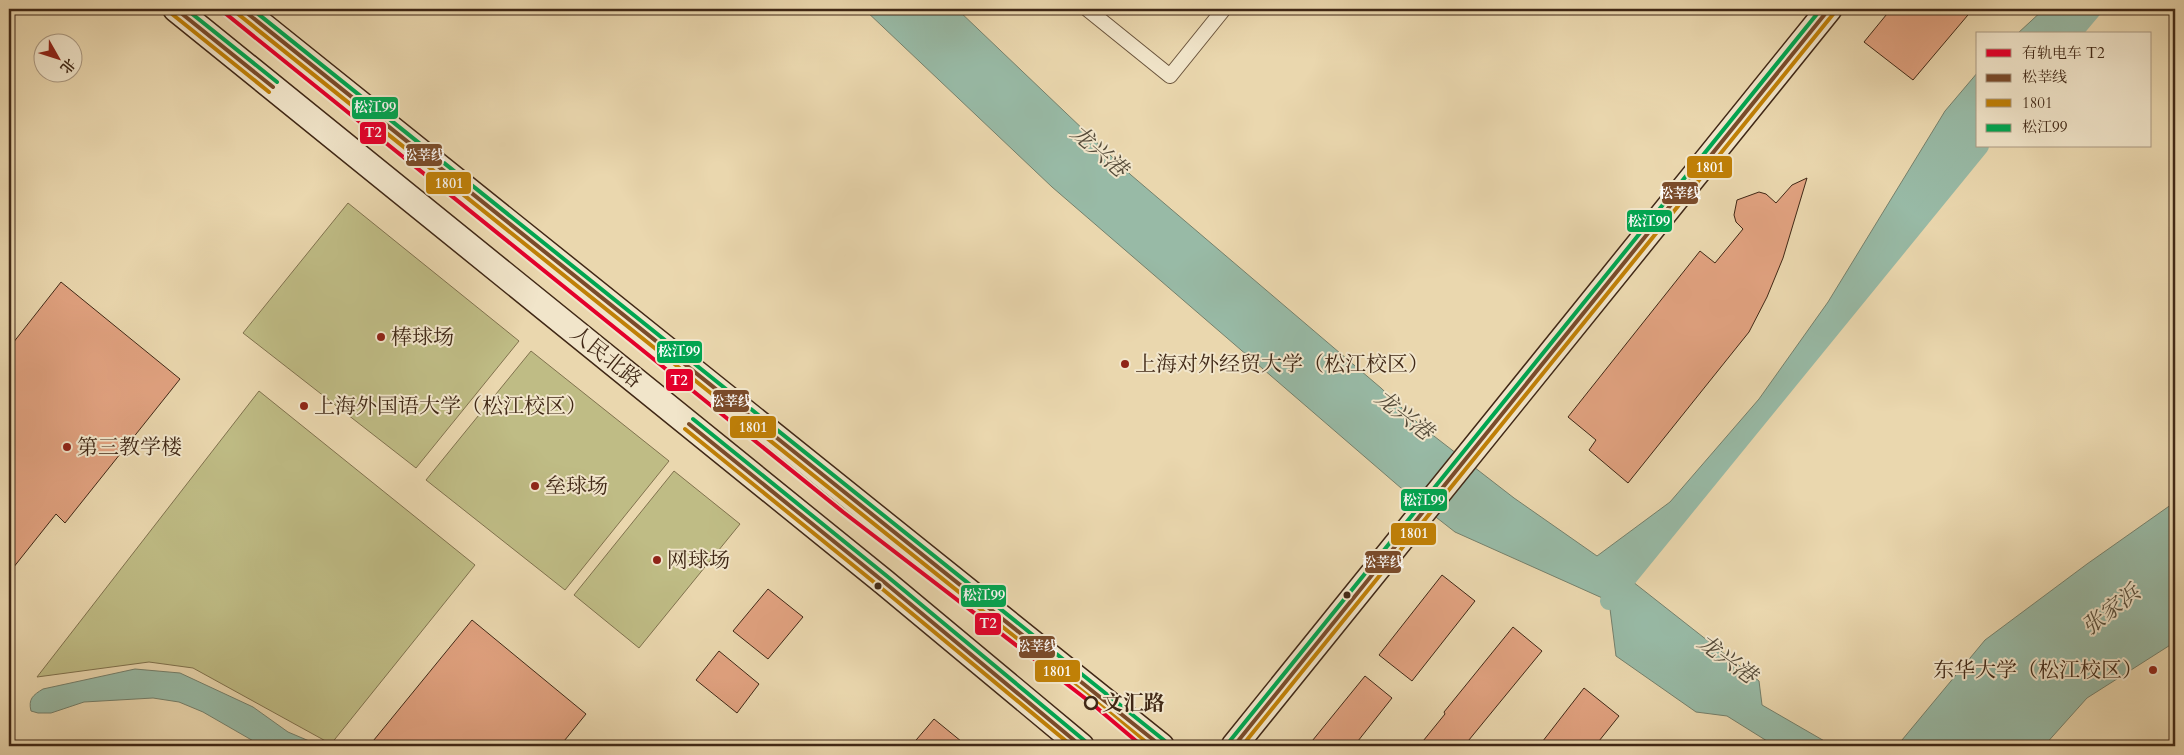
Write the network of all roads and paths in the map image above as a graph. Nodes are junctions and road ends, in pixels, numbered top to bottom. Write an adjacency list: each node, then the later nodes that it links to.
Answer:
1 (176, 9): 6 (main road, 人民北路)
2 (242, 9): 7 (main road, 人民北路)
3 (1087, 9): 4 (street)
4 (1224, 9)
5 (1829, 9): 8 (main road)
6 (1081, 746)
7 (1161, 746)
8 (1234, 746)

